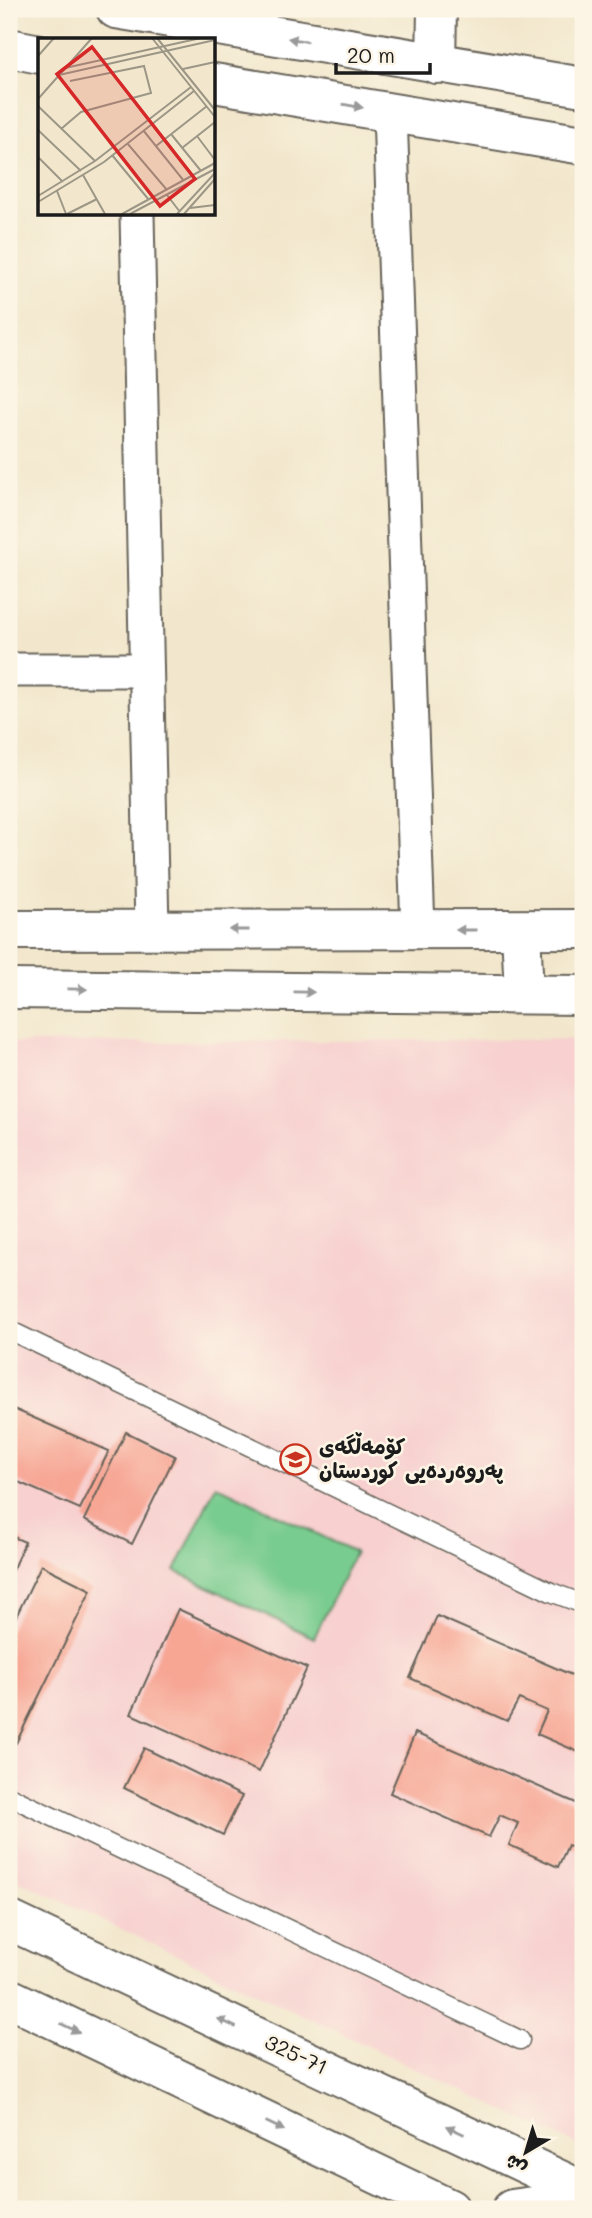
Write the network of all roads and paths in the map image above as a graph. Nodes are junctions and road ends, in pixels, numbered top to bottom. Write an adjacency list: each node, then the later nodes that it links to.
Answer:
1 (116, 9): 5 (street, one-way to 1)
2 (437, 9): 5 (street)
3 (9, 48): 4 (street)
4 (38, 54)
5 (436, 64): 6 (street)
6 (527, 77): 8 (street); 10 (street)
7 (215, 83): 9 (street, one-way to 9)
8 (583, 87)
9 (390, 112): 10 (street); 18 (street)
10 (525, 135): 11 (street)
11 (583, 145)
12 (136, 215): 14 (street)
13 (9, 670): 14 (street)
14 (146, 670): 17 (street)
15 (583, 929): 19 (street)
16 (9, 930): 17 (street)
17 (152, 930): 18 (street, one-way to 17)
18 (418, 930): 19 (street, one-way to 18)
19 (521, 930): 21 (street)
20 (9, 989): 21 (street, one-way to 21)
21 (524, 995): 22 (street)
22 (583, 995)
23 (9, 1330): 24 (lane)
24 (583, 1604)
25 (9, 1796): 28 (lane)
26 (9, 1920): 29 (street, 325-71, one-way to 26)
27 (9, 1998): 31 (street, one-way to 31)
28 (520, 2039)
29 (583, 2191)
30 (583, 2199): 32 (street)
31 (450, 2209)
32 (512, 2209)

